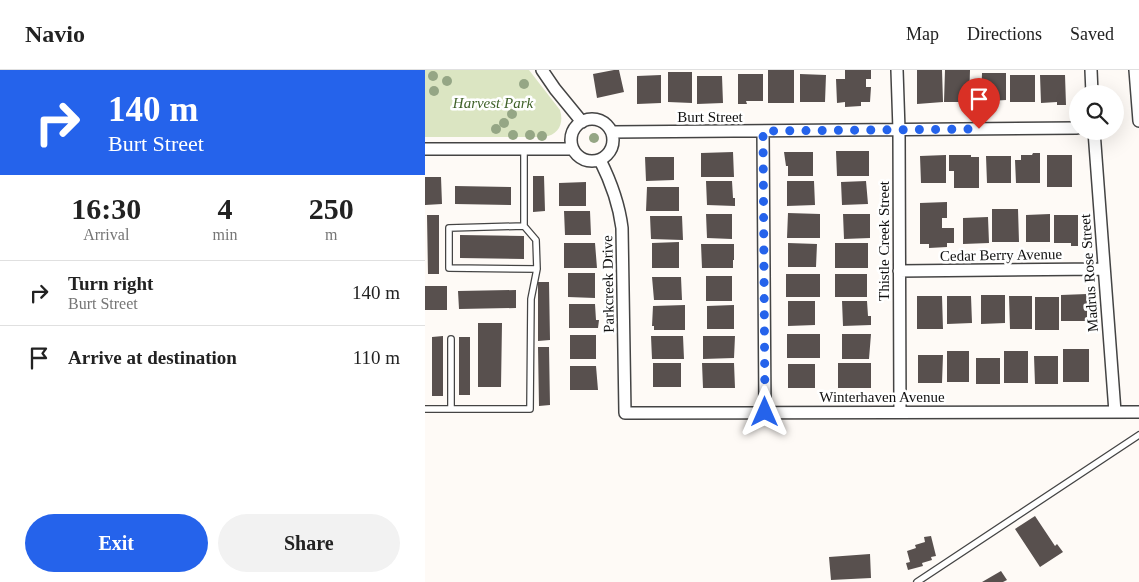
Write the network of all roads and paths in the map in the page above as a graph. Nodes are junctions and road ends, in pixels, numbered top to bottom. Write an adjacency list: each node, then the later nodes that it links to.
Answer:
1 (542, 70): 7 (street)
2 (897, 70): 9 (street, Thistle Creek Street)
3 (1091, 70): 5 (street)
4 (1135, 70): 6 (street)
5 (1092, 85)
6 (1139, 121)
7 (582, 122): 11 (street); 15 (street)
8 (1069, 128): 9 (street, Burt Street)
9 (899, 130): 10 (street, Burt Street); 20 (street, Thistle Creek Street)
10 (763, 131): 11 (street, Burt Street); 24 (street)
11 (612, 132): 16 (street)
12 (1094, 140): 19 (street, Madrus Rose Street)
13 (425, 149): 14 (street)
14 (525, 149): 15 (street); 17 (lane)
15 (573, 149): 16 (street)
16 (601, 160): 28 (street, Parkcreek Drive)
17 (524, 226): 18 (lane); 18 (lane)
18 (537, 269): 23 (lane)
19 (1103, 269): 20 (street, Cedar Berry Avenue); 26 (street, Madrus Rose Street)
20 (899, 271): 25 (street, Thistle Creek Street)
21 (451, 338): 23 (lane)
22 (425, 409): 23 (lane)
23 (451, 409)
24 (765, 412): 25 (street, Winterhaven Avenue); 28 (street, Winterhaven Avenue)
25 (900, 412): 26 (street, Winterhaven Avenue)
26 (1115, 412): 27 (street, Winterhaven Avenue)
27 (1139, 412)
28 (625, 413)
29 (1139, 435): 30 (lane)
30 (917, 582)

